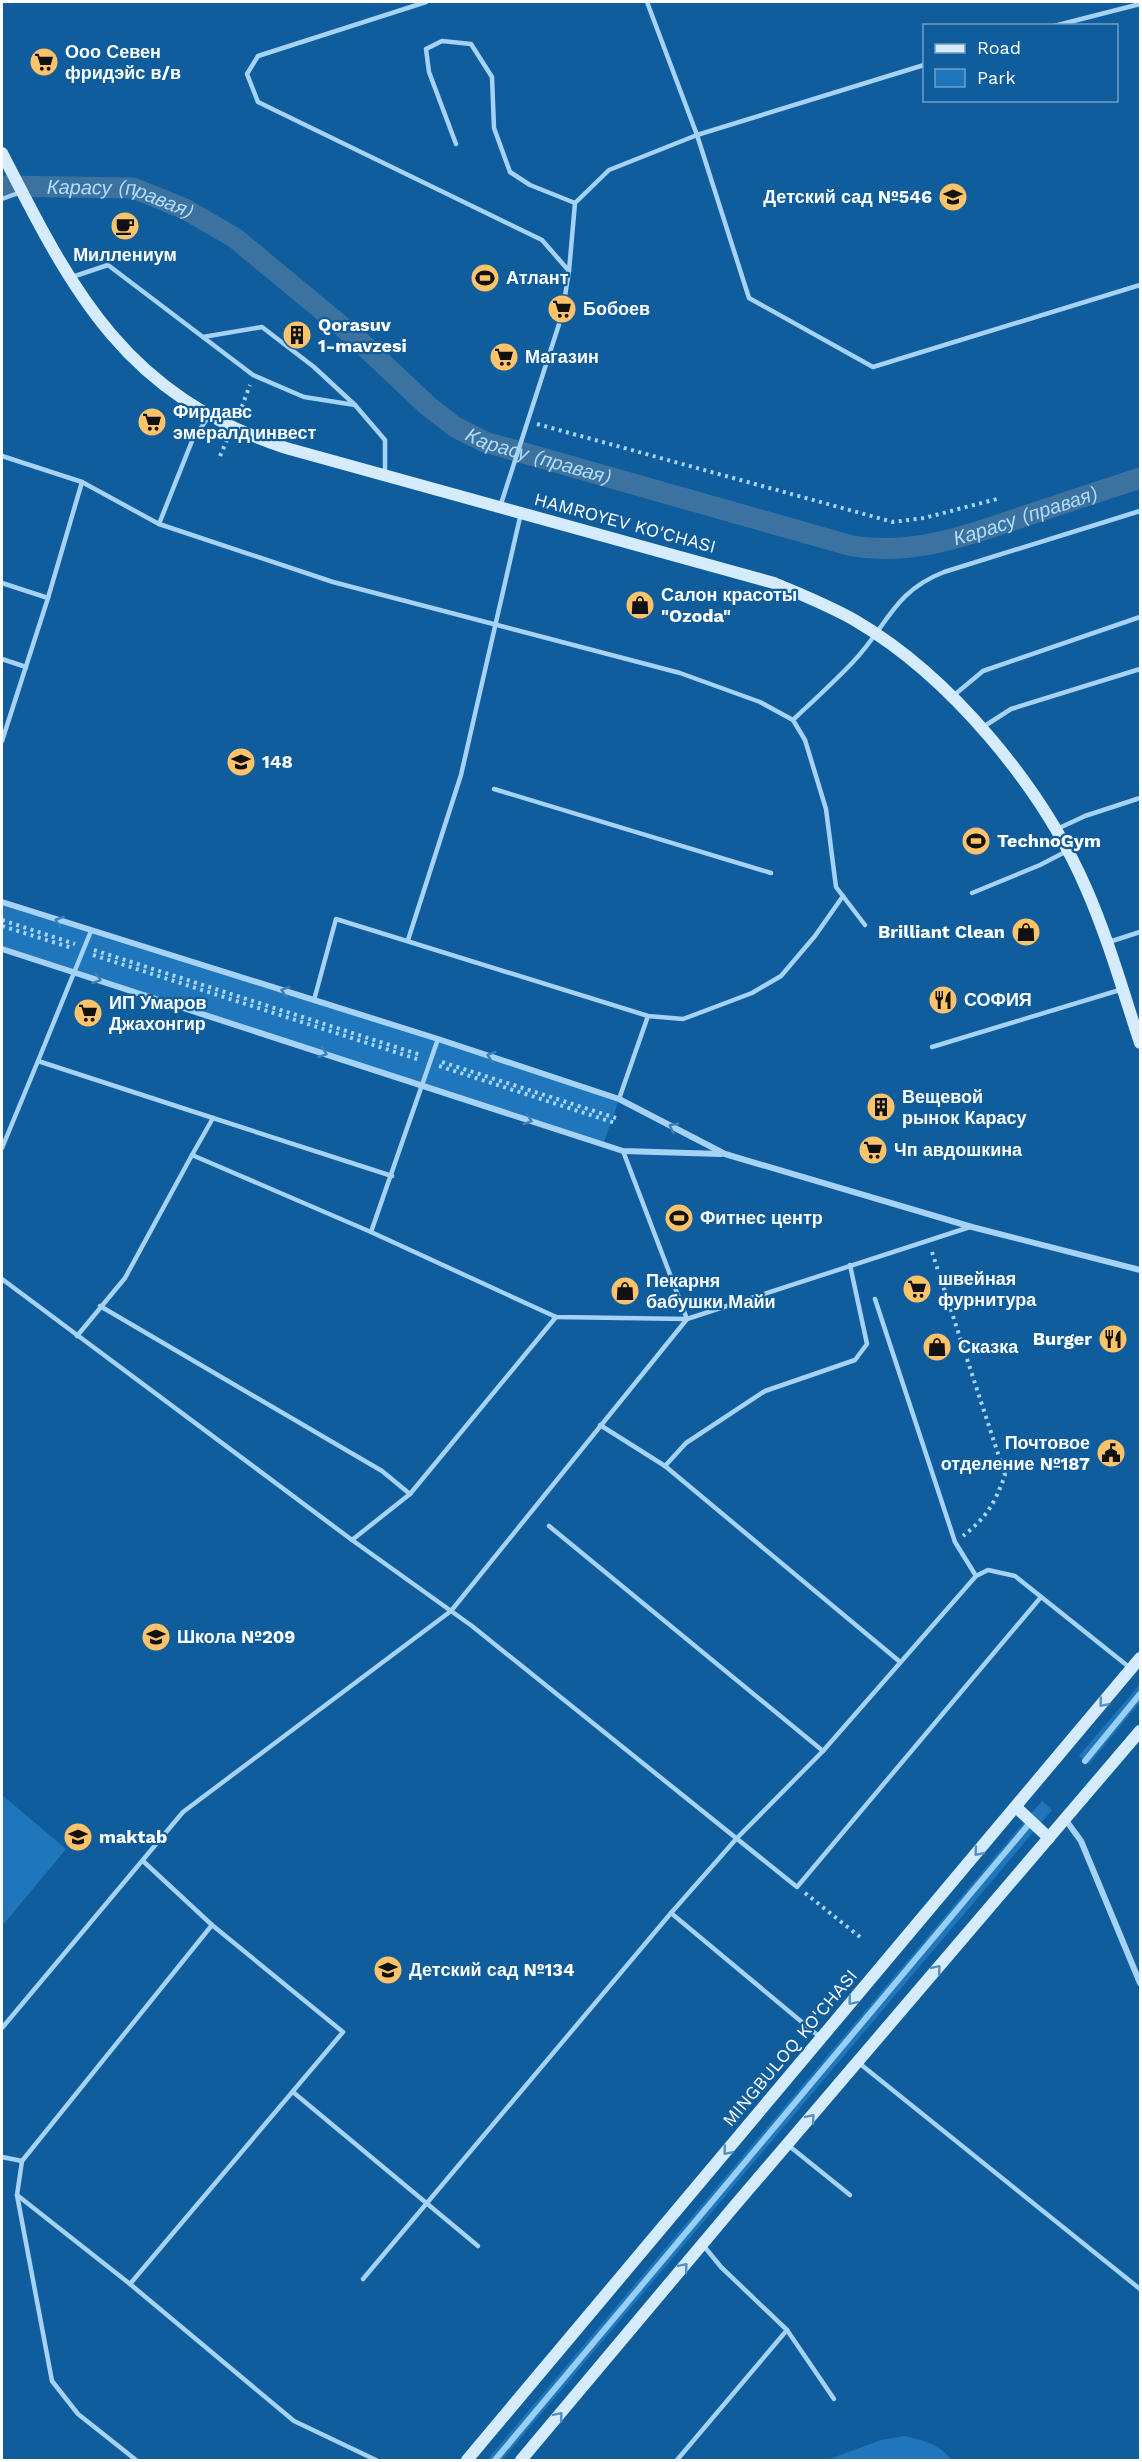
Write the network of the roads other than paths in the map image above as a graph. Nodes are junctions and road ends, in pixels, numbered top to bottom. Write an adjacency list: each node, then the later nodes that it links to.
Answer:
1 (426, 2): 12 (lane)
2 (647, 2): 6 (lane)
3 (1140, 4): 4 (lane)
4 (1062, 24)
5 (923, 65): 6 (lane)
6 (697, 135): 11 (lane); 14 (lane)
7 (456, 144): 11 (lane)
8 (2, 153): 9 (main road, HAMROYEV KO'CHASI)
9 (21, 192): 10 (lane); 13 (main road, HAMROYEV KO'CHASI)
10 (2, 199)
11 (575, 203): 12 (lane)
12 (569, 271): 21 (lane)
13 (68, 279): 15 (lane); 17 (main road, HAMROYEV KO'CHASI)
14 (1140, 285)
15 (202, 337): 16 (lane); 16 (lane)
16 (355, 405): 19 (lane)
17 (209, 416): 19 (main road, HAMROYEV KO'CHASI); 24 (lane)
18 (2, 456): 20 (lane)
19 (385, 476): 21 (main road, HAMROYEV KO'CHASI)
20 (82, 482): 24 (lane); 26 (lane)
21 (500, 508): 23 (main road, HAMROYEV KO'CHASI)
22 (1140, 512): 29 (lane)
23 (521, 513): 28 (lane); 29 (main road, HAMROYEV KO'CHASI)
24 (159, 524): 28 (lane)
25 (2, 583): 26 (lane)
26 (48, 598): 31 (lane)
27 (1140, 616): 33 (lane)
28 (497, 625): 34 (lane); 48 (lane)
29 (876, 634): 33 (main road, HAMROYEV KO'CHASI); 34 (lane)
30 (2, 659): 31 (lane)
31 (26, 667): 36 (lane)
32 (1140, 669): 35 (lane)
33 (951, 698): 35 (main road, HAMROYEV KO'CHASI)
34 (793, 720): 43 (lane)
35 (981, 729): 39 (main road, HAMROYEV KO'CHASI)
36 (2, 741)
37 (494, 789): 41 (lane)
38 (1140, 798): 39 (lane)
39 (1055, 830): 40 (main road, HAMROYEV KO'CHASI)
40 (1067, 850): 42 (lane); 49 (main road, HAMROYEV KO'CHASI)
41 (771, 873)
42 (972, 893)
43 (843, 896): 45 (lane); 54 (lane)
44 (2, 902): 46 (street, one-way to 44)
45 (865, 925)
46 (91, 931): 51 (lane); 53 (street, one-way to 46)
47 (1140, 932): 49 (lane)
48 (408, 940): 53 (lane); 54 (lane)
49 (1107, 942): 52 (main road, HAMROYEV KO'CHASI)
50 (2, 949): 51 (street)
51 (76, 972): 58 (lane); 59 (street, one-way to 59)
52 (1123, 989): 56 (main road, HAMROYEV KO'CHASI); 57 (lane)
53 (314, 1000): 55 (street)
54 (648, 1016): 60 (lane)
55 (438, 1039): 59 (lane); 60 (street, one-way to 55)
56 (1140, 1043)
57 (932, 1047)
58 (38, 1062): 61 (lane); 62 (lane)
59 (422, 1085): 63 (street, one-way to 63); 66 (lane)
60 (619, 1099): 64 (street, one-way to 60)
61 (213, 1118): 65 (lane); 66 (lane)
62 (2, 1148)
63 (623, 1151): 64 (street); 75 (lane)
64 (724, 1154): 67 (street)
65 (192, 1155): 68 (lane); 73 (lane)
66 (392, 1176): 68 (lane)
67 (972, 1227): 69 (lane); 70 (street)
68 (371, 1232): 74 (lane)
69 (850, 1265): 75 (lane); 78 (lane)
70 (1140, 1270)
71 (2, 1279): 76 (lane)
72 (875, 1299): 82 (lane)
73 (100, 1306): 76 (lane); 79 (lane)
74 (556, 1317): 75 (lane); 79 (lane)
75 (687, 1319): 77 (lane)
76 (77, 1336): 81 (lane)
77 (600, 1425): 78 (lane); 84 (lane)
78 (664, 1466): 86 (lane)
79 (410, 1494): 81 (lane)
80 (549, 1526): 89 (lane)
81 (352, 1540): 84 (lane)
82 (976, 1576): 83 (lane); 86 (lane)
83 (1041, 1597): 87 (lane); 92 (lane)
84 (451, 1611): 92 (lane); 94 (lane)
85 (1140, 1658): 87 (main road, MINGBULOQ KO'CHASI)
86 (899, 1661): 89 (lane)
87 (1131, 1669): 90 (main road, MINGBULOQ KO'CHASI, one-way to 90)
88 (1140, 1731): 91 (main road)
89 (823, 1751): 92 (lane)
90 (1016, 1808): 93 (main road); 99 (main road, MINGBULOQ KO'CHASI, one-way to 99)
91 (1065, 1819): 93 (main road); 97 (street)
92 (737, 1838): 95 (lane)
93 (1048, 1838): 100 (main road, one-way to 93)
94 (142, 1860): 96 (lane); 98 (lane)
95 (670, 1913): 99 (lane); 107 (lane)
96 (212, 1925): 101 (lane); 104 (lane)
97 (1140, 1983)
98 (2, 2028)
99 (821, 2038): 117 (main road, MINGBULOQ KO'CHASI, one-way to 117)
100 (858, 2062): 102 (main road, one-way to 100); 112 (lane)
101 (293, 2092): 107 (lane); 111 (lane)
102 (788, 2145): 106 (lane); 108 (main road)
103 (2, 2157): 104 (lane)
104 (22, 2161): 105 (lane)
105 (17, 2195): 111 (lane); 115 (lane)
106 (850, 2195)
107 (427, 2203): 109 (lane); 110 (lane)
108 (703, 2245): 113 (lane); 118 (main road, one-way to 108)
109 (477, 2246)
110 (363, 2279)
111 (130, 2284): 116 (lane)
112 (1140, 2289)
113 (787, 2330): 114 (lane); 119 (lane)
114 (834, 2399)
115 (136, 2460)
116 (376, 2460)
117 (467, 2460)
118 (521, 2460)
119 (677, 2460)

